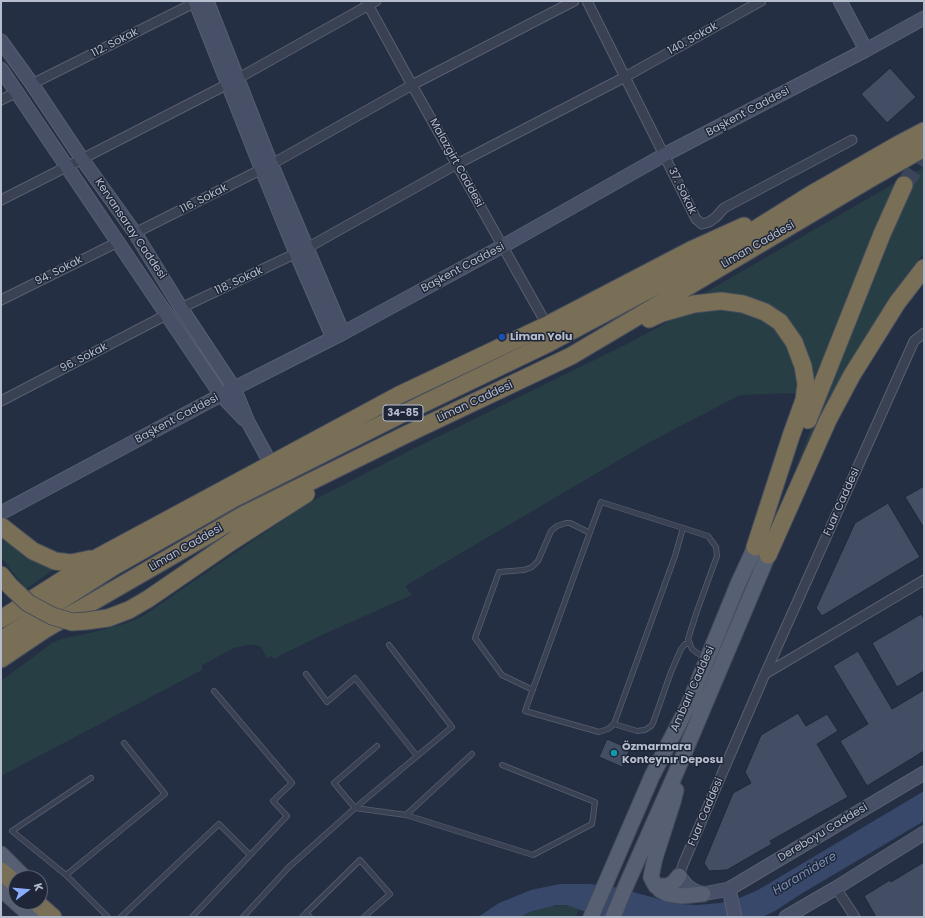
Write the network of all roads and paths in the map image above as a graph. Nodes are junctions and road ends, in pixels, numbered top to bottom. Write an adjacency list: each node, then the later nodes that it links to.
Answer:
1 (199, 1): 12 (street); 13 (street, 112. Sokak)
2 (574, 1): 14 (street, 116. Sokak)
3 (587, 1): 11 (street, 37. Sokak)
4 (761, 1): 11 (street, 140. Sokak)
5 (840, 1): 9 (street)
6 (370, 2): 12 (street); 14 (street, Malazgirt Caddesi)
7 (924, 18): 9 (street, Başkent Caddesi)
8 (1, 41): 13 (street, Kervansaray Caddesi)
9 (866, 50): 20 (street, Başkent Caddesi)
10 (1, 69): 15 (street, Kervansaray Caddesi)
11 (625, 77): 20 (street, 37. Sokak); 22 (street, 140. Sokak)
12 (233, 82): 21 (street); 24 (street)
13 (32, 84): 21 (street, Kervansaray Caddesi)
14 (412, 85): 22 (street, Malazgirt Caddesi); 24 (street, 116. Sokak)
15 (17, 92): 16 (street); 23 (street, Kervansaray Caddesi)
16 (1, 100)
17 (924, 131): 26 (highway, Liman Caddesi)
18 (852, 140): 20 (street, 37. Sokak)
19 (924, 148): 39 (highway, Liman Caddesi)
20 (664, 155): 30 (street, Başkent Caddesi)
21 (82, 159): 23 (street); 28 (street, Kervansaray Caddesi)
22 (457, 164): 30 (street, Malazgirt Caddesi); 31 (street, 118. Sokak)
23 (66, 167): 27 (street); 29 (street, Kervansaray Caddesi)
24 (267, 167): 28 (street, 116. Sokak); 31 (street)
25 (904, 185): 50 (highway)
26 (810, 195): 36 (highway); 55 (highway, Liman Caddesi / 34-85)
27 (1, 200)
28 (135, 233): 34 (street, Kervansaray Caddesi)
29 (118, 242): 33 (street, 94. Sokak); 35 (street, Kervansaray Caddesi)
30 (503, 246): 36 (street, Malazgirt Caddesi); 38 (street, Başkent Caddesi)
31 (302, 251): 34 (street, 118. Sokak); 38 (street)
32 (924, 268): 50 (highway)
33 (1, 300)
34 (181, 308): 40 (street, Kervansaray Caddesi)
35 (166, 315): 41 (street, Kervansaray Caddesi); 42 (street, 96. Sokak)
36 (547, 325): 45 (highway)
37 (924, 333): 63 (street, Fuar Caddesi)
38 (338, 335): 40 (street, Başkent Caddesi)
39 (571, 356): 44 (highway, Liman Caddesi); 50 (highway)
40 (234, 388): 41 (street, Başkent Caddesi); 43 (street, Kervansaray Caddesi)
41 (221, 395): 43 (street, Kervansaray Caddesi); 46 (street, Başkent Caddesi)
42 (1, 401)
43 (248, 422): 45 (street, Kervansaray Caddesi)
44 (405, 434): 52 (highway, bridge); 58 (highway, Liman Caddesi / 34-85)
45 (271, 464): 51 (highway)
46 (1, 513)
47 (1, 526): 51 (highway)
48 (683, 528): 49 (lane); 56 (lane); 66 (lane)
49 (590, 533): 64 (lane); 64 (lane)
50 (761, 551): 59 (main road, Ambarlı Caddesi); 71 (main road, Ambarlı Caddesi)
51 (100, 556): 54 (highway)
52 (4, 580)
53 (924, 580): 63 (street)
54 (1, 620)
55 (1, 640)
56 (690, 644): 59 (lane); 66 (lane)
57 (388, 645): 70 (lane)
58 (17, 648): 60 (highway, Liman Caddesi / 34-85); 61 (highway)
59 (708, 658): 99 (main road, Ambarlı Caddesi)
60 (1, 659)
61 (1, 664)
62 (306, 674): 70 (lane)
63 (765, 674): 82 (street, Fuar Caddesi)
64 (533, 690): 66 (lane)
65 (214, 691): 79 (lane)
66 (614, 724)
67 (124, 743): 81 (lane)
68 (377, 746): 75 (lane)
69 (472, 754): 76 (lane)
70 (417, 756): 75 (lane)
71 (682, 759): 84 (main road); 100 (main road, Ambarlı Caddesi)
72 (502, 765): 76 (lane)
73 (924, 773): 86 (street, Dereboyu Caddesi)
74 (91, 778): 81 (lane)
75 (355, 808): 76 (lane); 95 (lane)
76 (406, 815)
77 (924, 834): 85 (street)
78 (1, 854): 80 (main road)
79 (250, 855): 93 (lane); 94 (lane)
80 (17, 870)
81 (66, 875): 92 (lane)
82 (679, 876): 84 (main road); 87 (street)
83 (6, 880): 90 (main road)
84 (656, 886): 87 (main road)
85 (836, 888): 102 (street); 103 (street)
86 (729, 892): 87 (street); 101 (street)
87 (703, 894)
88 (45, 910): 91 (highway)
89 (306, 913): 96 (lane); 97 (lane); 98 (lane)
90 (32, 917)
91 (53, 917)
92 (108, 917)
93 (121, 917)
94 (192, 917)
95 (242, 917)
96 (302, 917)
97 (310, 917)
98 (364, 917)
99 (591, 917)
100 (613, 917)
101 (735, 917)
102 (786, 917)
103 (855, 917)

